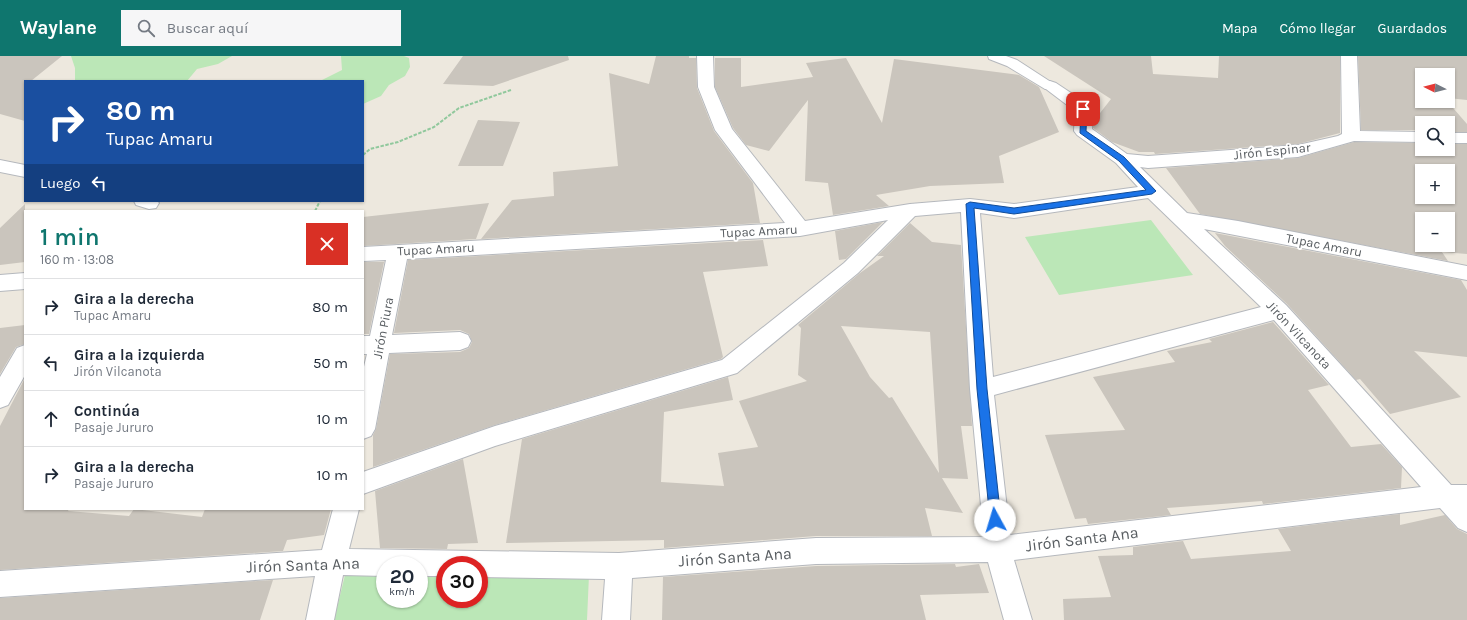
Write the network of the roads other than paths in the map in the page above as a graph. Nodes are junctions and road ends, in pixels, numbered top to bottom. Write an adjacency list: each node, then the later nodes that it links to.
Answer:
1 (705, 56): 17 (street)
2 (994, 56): 4 (lane)
3 (1349, 56): 6 (street)
4 (1014, 60): 5 (lane)
5 (1050, 86): 10 (street, Jirón Vilcanota)
6 (1351, 136): 7 (street, Jirón Espinar); 10 (street, Jirón Espinar)
7 (1415, 137)
8 (1455, 138): 9 (street)
9 (1467, 138)
10 (1122, 159): 13 (street, Jirón Vilcanota)
11 (0, 166): 12 (street)
12 (24, 171)
13 (1152, 191): 14 (street, Tupac Amaru); 16 (street, Jirón Vilcanota)
14 (970, 204): 15 (street, Tupac Amaru); 27 (street)
15 (910, 210): 17 (street, Tupac Amaru); 30 (street)
16 (1181, 219): 20 (street, Tupac Amaru); 23 (street, Jirón Vilcanota)
17 (800, 229): 18 (street, Tupac Amaru)
18 (398, 251): 19 (street, Tupac Amaru); 25 (street, Jirón Piura)
19 (364, 254)
20 (1467, 273)
21 (24, 281): 22 (street)
22 (0, 283)
23 (1278, 311): 27 (street); 31 (street, Jirón Vilcanota)
24 (460, 341): 25 (street)
25 (371, 345): 29 (street, Jirón Piura)
26 (24, 359): 28 (street)
27 (982, 389): 34 (street)
28 (0, 398)
29 (364, 418)
30 (364, 483)
31 (1456, 496): 33 (street, Jirón Vilcanota); 34 (street, Jirón Santa Ana)
32 (346, 510): 35 (street)
33 (1467, 520)
34 (998, 549): 36 (street, Jirón Santa Ana); 40 (street)
35 (332, 562): 36 (street, Jirón Santa Ana); 37 (street, Jirón Santa Ana); 38 (street)
36 (619, 566): 39 (street)
37 (0, 584)
38 (320, 620)
39 (616, 620)
40 (1018, 620)

